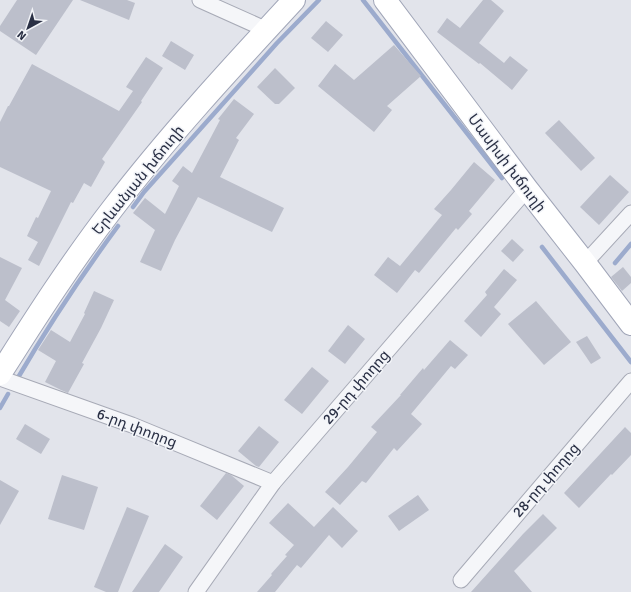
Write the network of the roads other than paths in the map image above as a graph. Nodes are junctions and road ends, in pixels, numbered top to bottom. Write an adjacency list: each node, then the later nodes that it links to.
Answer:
1 (200, 0): 4 (street)
2 (294, 0): 4 (main road, Երևանյան խճուղի)
3 (385, 0): 5 (main road, Մասիսի խճուղի)
4 (267, 30): 9 (main road, Երևանյան խճուղի)
5 (527, 189): 7 (main road, Մասիսի խճուղի); 12 (street, 29-րդ փողոց)
6 (631, 213): 7 (street)
7 (585, 263): 8 (main road, Մասիսի խճուղի)
8 (631, 324)
9 (0, 374)
10 (0, 378): 12 (street, 6-րդ փողոց)
11 (631, 381): 13 (street, 28-րդ փողոց)
12 (273, 484): 14 (street, 29-րդ փողոց)
13 (461, 580)
14 (196, 592)

